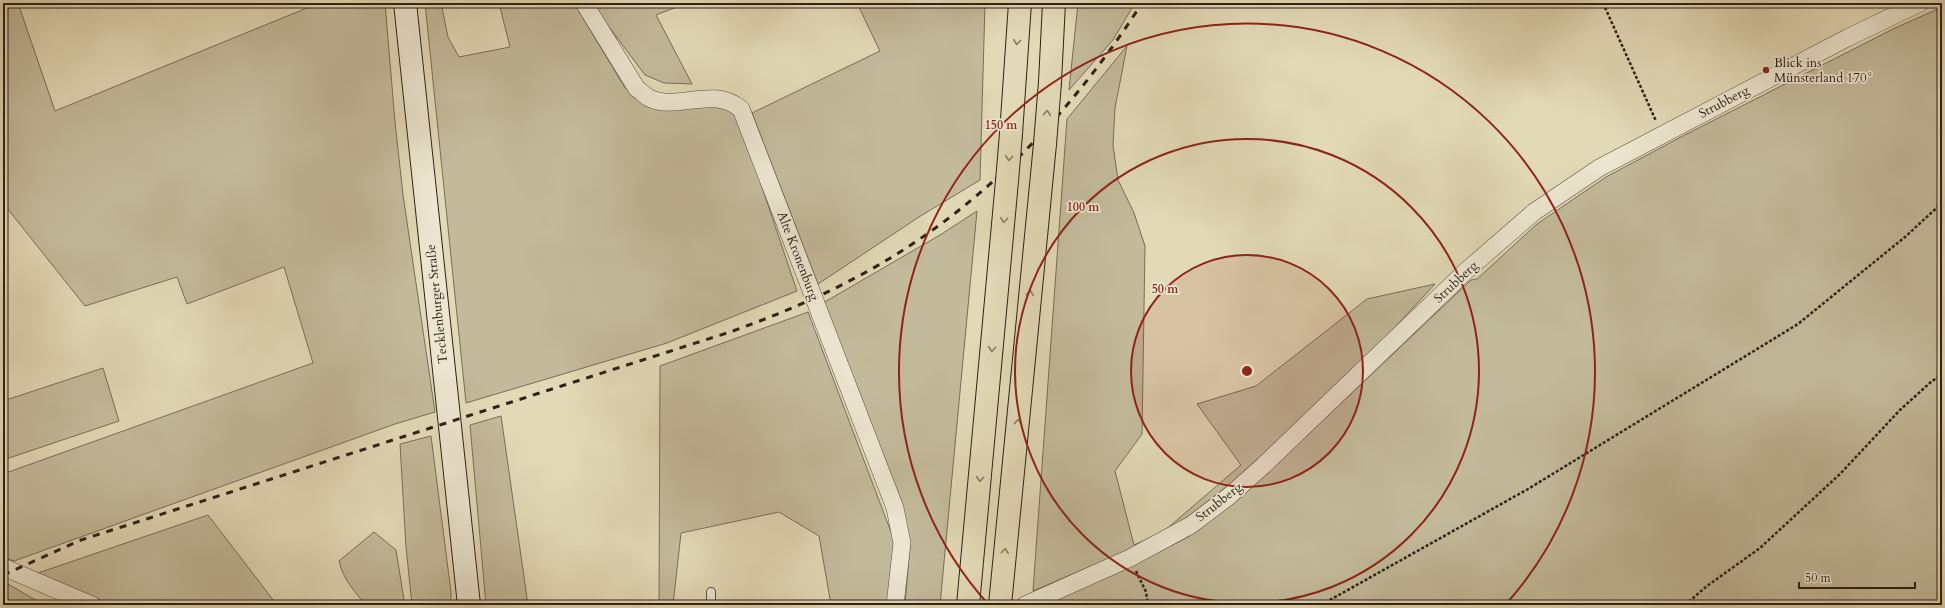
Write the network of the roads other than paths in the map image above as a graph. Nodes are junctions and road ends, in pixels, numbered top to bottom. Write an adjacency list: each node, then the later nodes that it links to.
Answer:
1 (405, 3): 10 (main road, Tecklenburger Straße)
2 (584, 3): 12 (street, Alte Kronenburg)
3 (1020, 3): 13 (highway, one-way to 13, bridge)
4 (1054, 3): 8 (highway, one-way to 4, bridge)
5 (1920, 3): 14 (street, Strubberg)
6 (3, 567): 9 (street)
7 (711, 592): 11 (lane)
8 (1001, 598)
9 (92, 605)
10 (469, 605)
11 (711, 605)
12 (895, 605)
13 (968, 605)
14 (1026, 605)

